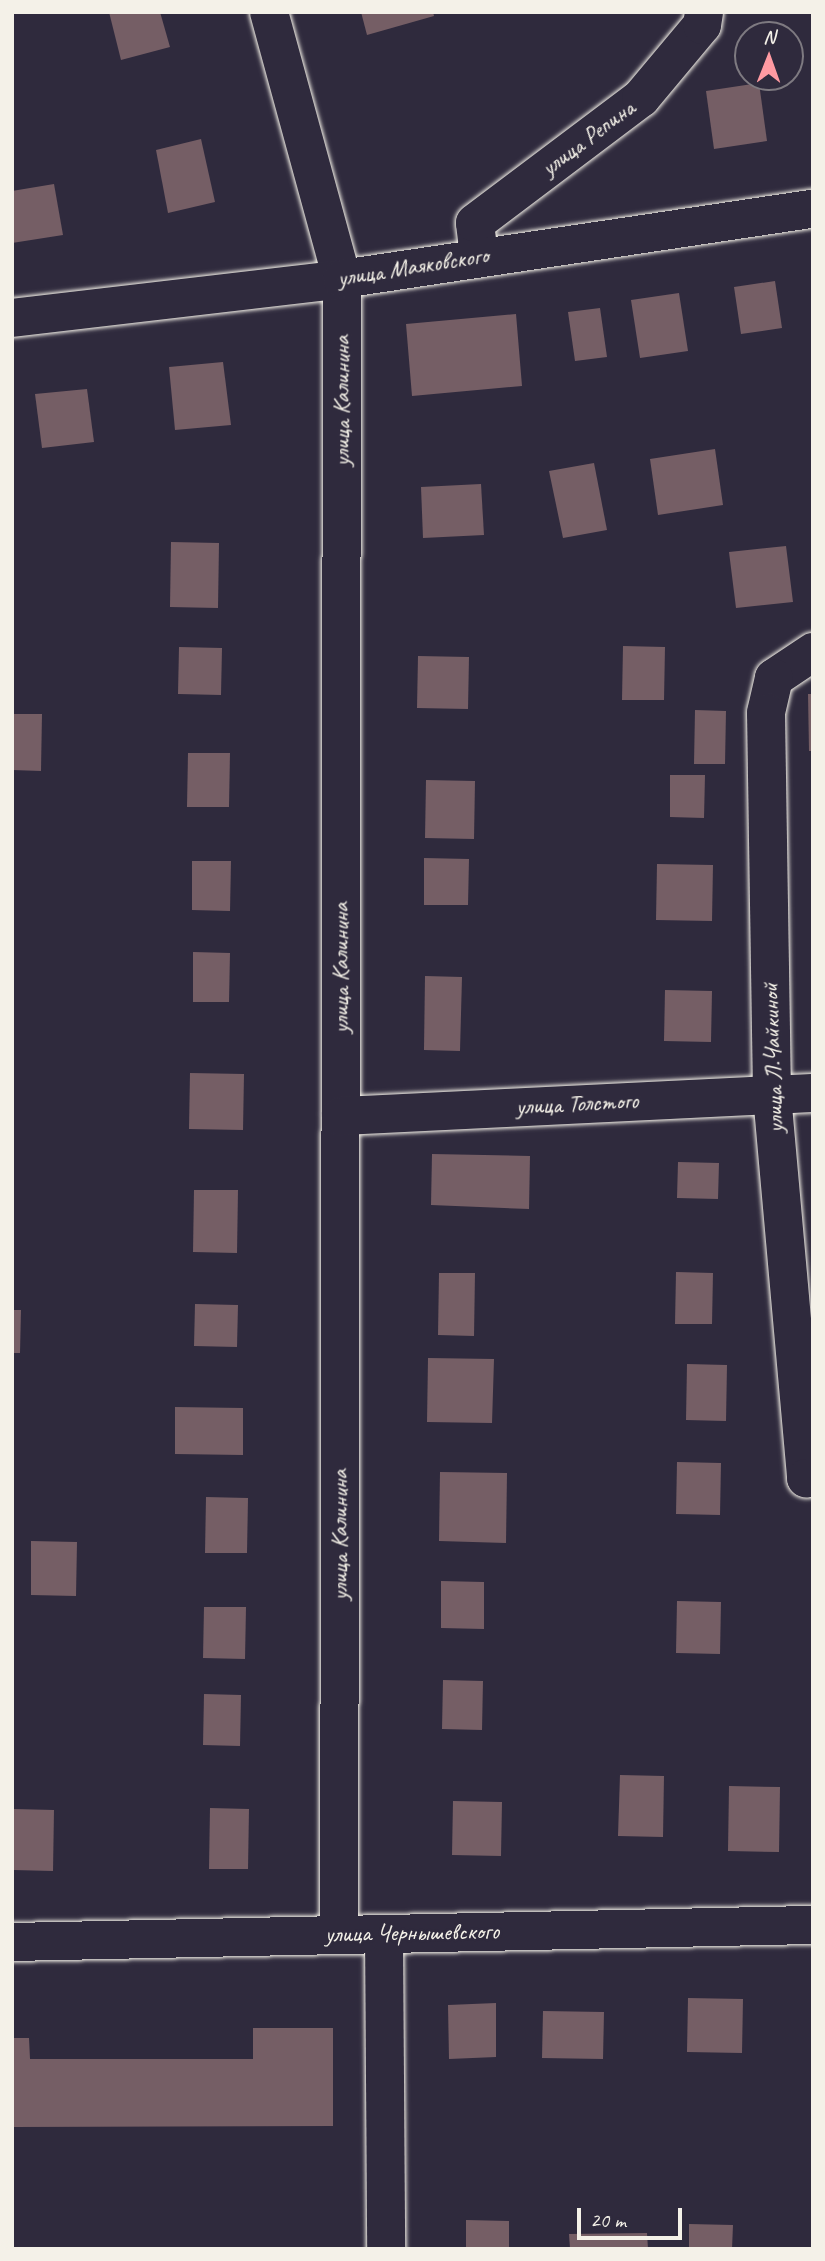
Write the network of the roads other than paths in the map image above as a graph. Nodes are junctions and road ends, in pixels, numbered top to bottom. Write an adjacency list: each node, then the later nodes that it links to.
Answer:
1 (269, 12): 5 (street, улица Калинина)
2 (705, 12): 4 (street, улица Репина)
3 (813, 209): 4 (street, улица Маяковского)
4 (480, 256): 5 (street, улица Маяковского)
5 (342, 278): 6 (street, улица Маяковского); 10 (street, улица Калинина)
6 (12, 318)
7 (813, 652): 9 (street, улица Л.Чайкиной)
8 (813, 1093): 9 (street, улица Толстого)
9 (772, 1095): 10 (street, улица Толстого); 11 (street, улица Л.Чайкиной)
10 (341, 1116): 13 (street, улица Калинина)
11 (813, 1478)
12 (813, 1925): 14 (street, улица Чернышевского)
13 (339, 1934): 14 (street, улица Чернышевского); 15 (street, улица Чернышевского)
14 (384, 1935): 16 (street)
15 (12, 1942)
16 (386, 2249)

